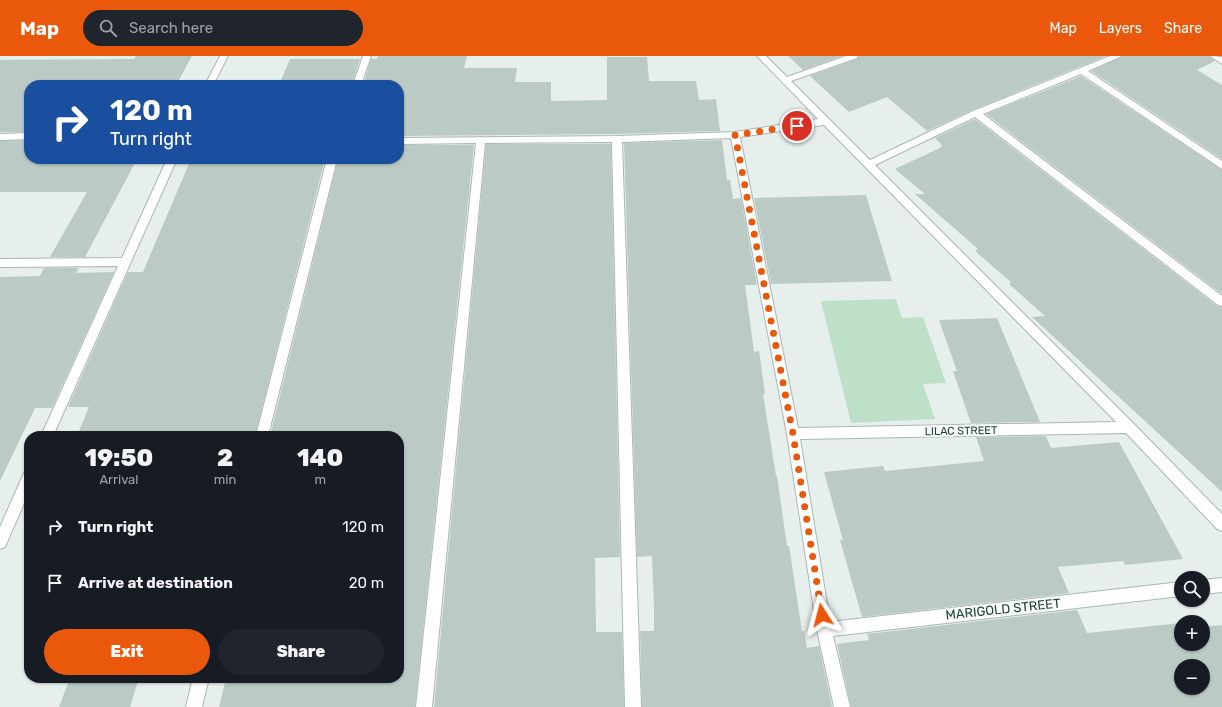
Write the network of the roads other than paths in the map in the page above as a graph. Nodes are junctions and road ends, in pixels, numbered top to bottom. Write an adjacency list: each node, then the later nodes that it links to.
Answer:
1 (224, 56): 9 (street)
2 (367, 56): 10 (street)
3 (762, 56): 11 (street)
4 (854, 56): 11 (street)
5 (1118, 56): 8 (street)
6 (1214, 56): 7 (street)
7 (1222, 61)
8 (1082, 71): 12 (street); 23 (street)
9 (212, 80)
10 (359, 80)
11 (786, 80): 13 (street)
12 (976, 113): 22 (street); 26 (street)
13 (827, 121): 14 (street); 22 (street)
14 (735, 135): 17 (street); 30 (street)
15 (24, 136): 16 (street)
16 (0, 137)
17 (617, 139): 18 (street); 41 (street)
18 (481, 140): 19 (street); 40 (street)
19 (404, 141)
20 (170, 164): 24 (street)
21 (331, 164): 29 (street)
22 (869, 164): 27 (street)
23 (1222, 166)
24 (124, 262): 25 (street); 28 (street)
25 (0, 263)
26 (1222, 302)
27 (1129, 427): 30 (street, LILAC STREET); 32 (street)
28 (49, 431)
29 (263, 431)
30 (793, 434): 37 (street)
31 (24, 488): 33 (street)
32 (1222, 524)
33 (0, 542)
34 (1222, 585): 35 (street)
35 (1210, 586)
36 (1174, 590): 37 (street, MARIGOLD STREET)
37 (824, 630): 42 (street)
38 (200, 683): 39 (street)
39 (194, 707)
40 (424, 707)
41 (633, 707)
42 (842, 707)

